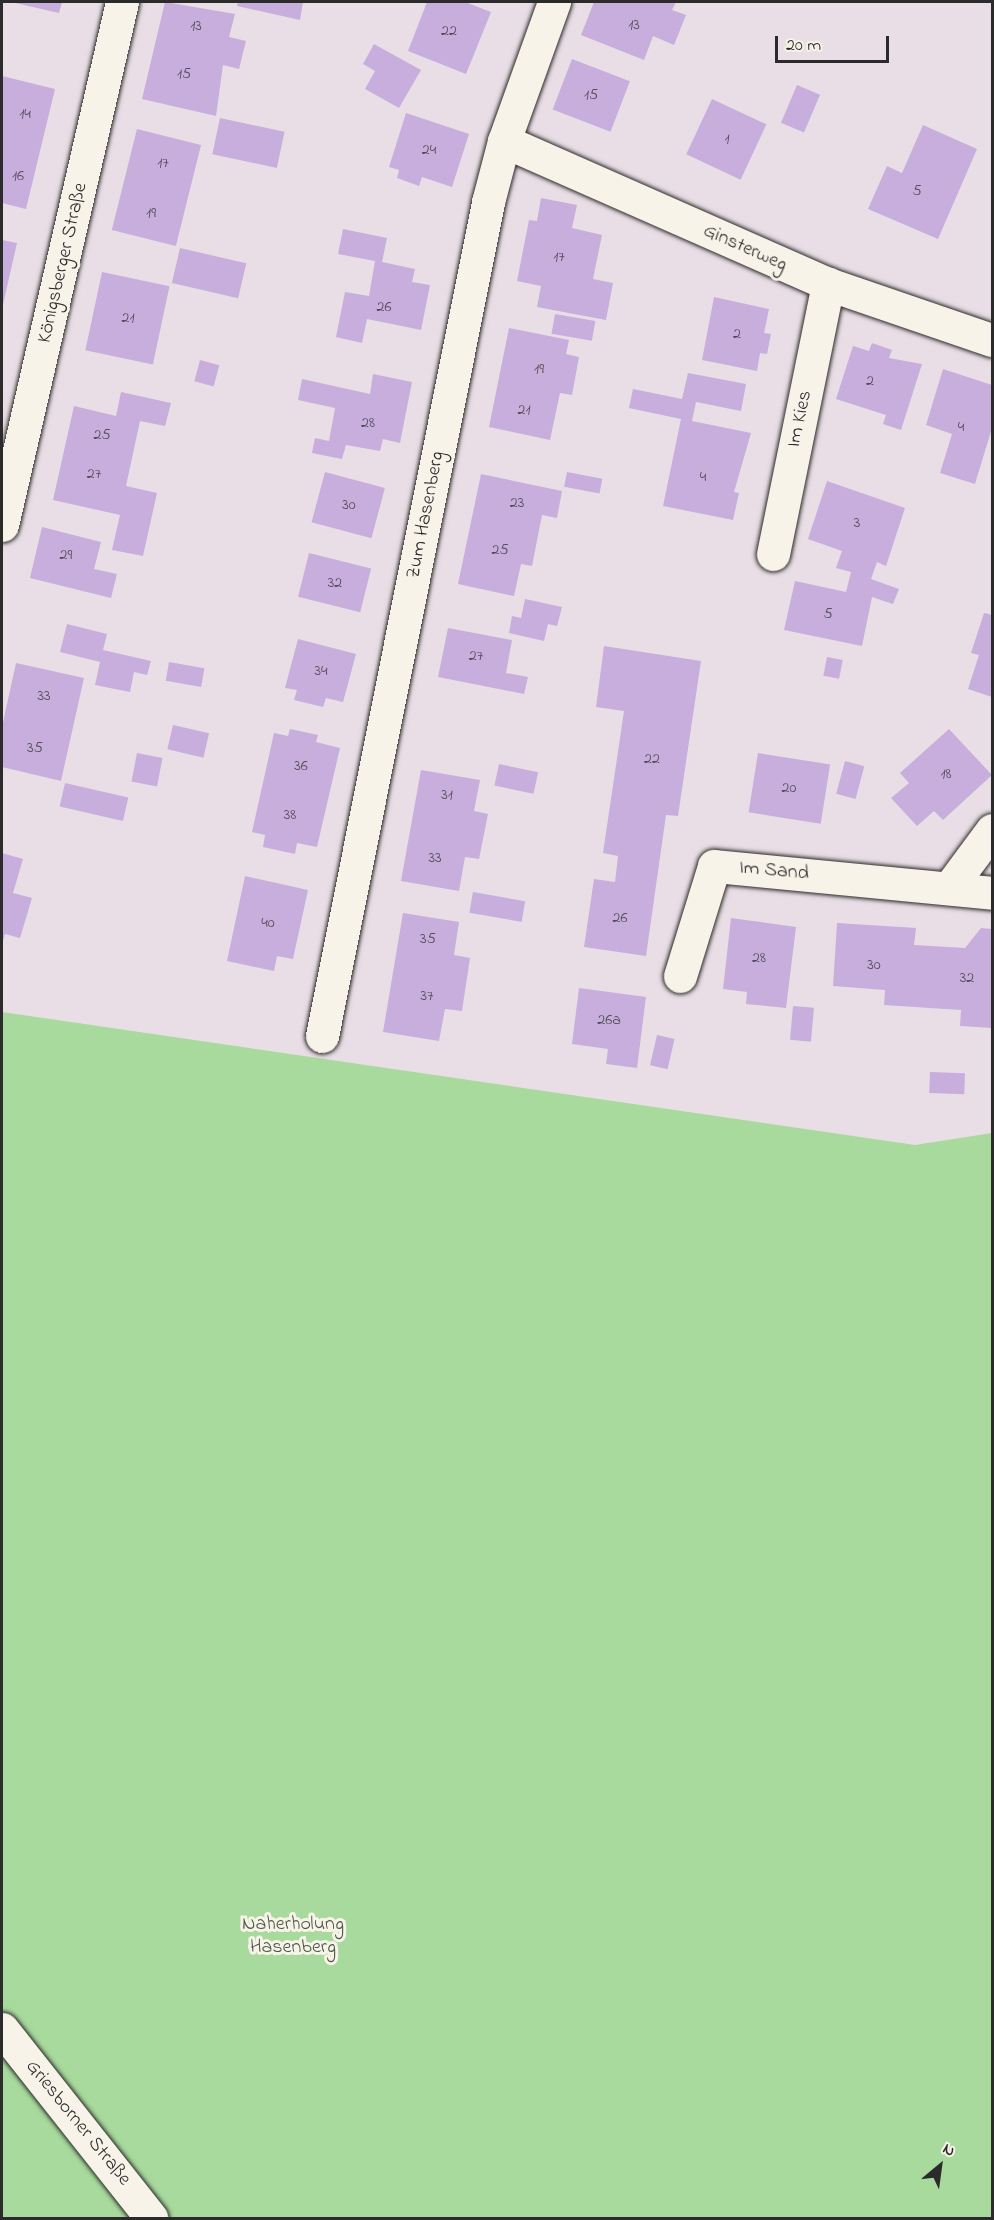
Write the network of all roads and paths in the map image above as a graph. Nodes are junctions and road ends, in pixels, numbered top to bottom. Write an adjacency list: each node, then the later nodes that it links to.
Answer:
1 (122, 2): 6 (street, Königsberger Straße)
2 (554, 2): 3 (street, Zum Hasenberg)
3 (504, 141): 4 (street, Ginsterweg); 12 (street, Zum Hasenberg)
4 (828, 285): 5 (street, Ginsterweg); 7 (street, Im Kies)
5 (993, 340)
6 (2, 525)
7 (773, 554)
8 (993, 830): 9 (street)
9 (949, 888): 10 (street, Im Sand); 11 (street, Im Sand)
10 (993, 893)
11 (680, 976)
12 (322, 1036)
13 (2, 2028): 14 (street, Griesborner Straße)
14 (151, 2218)

